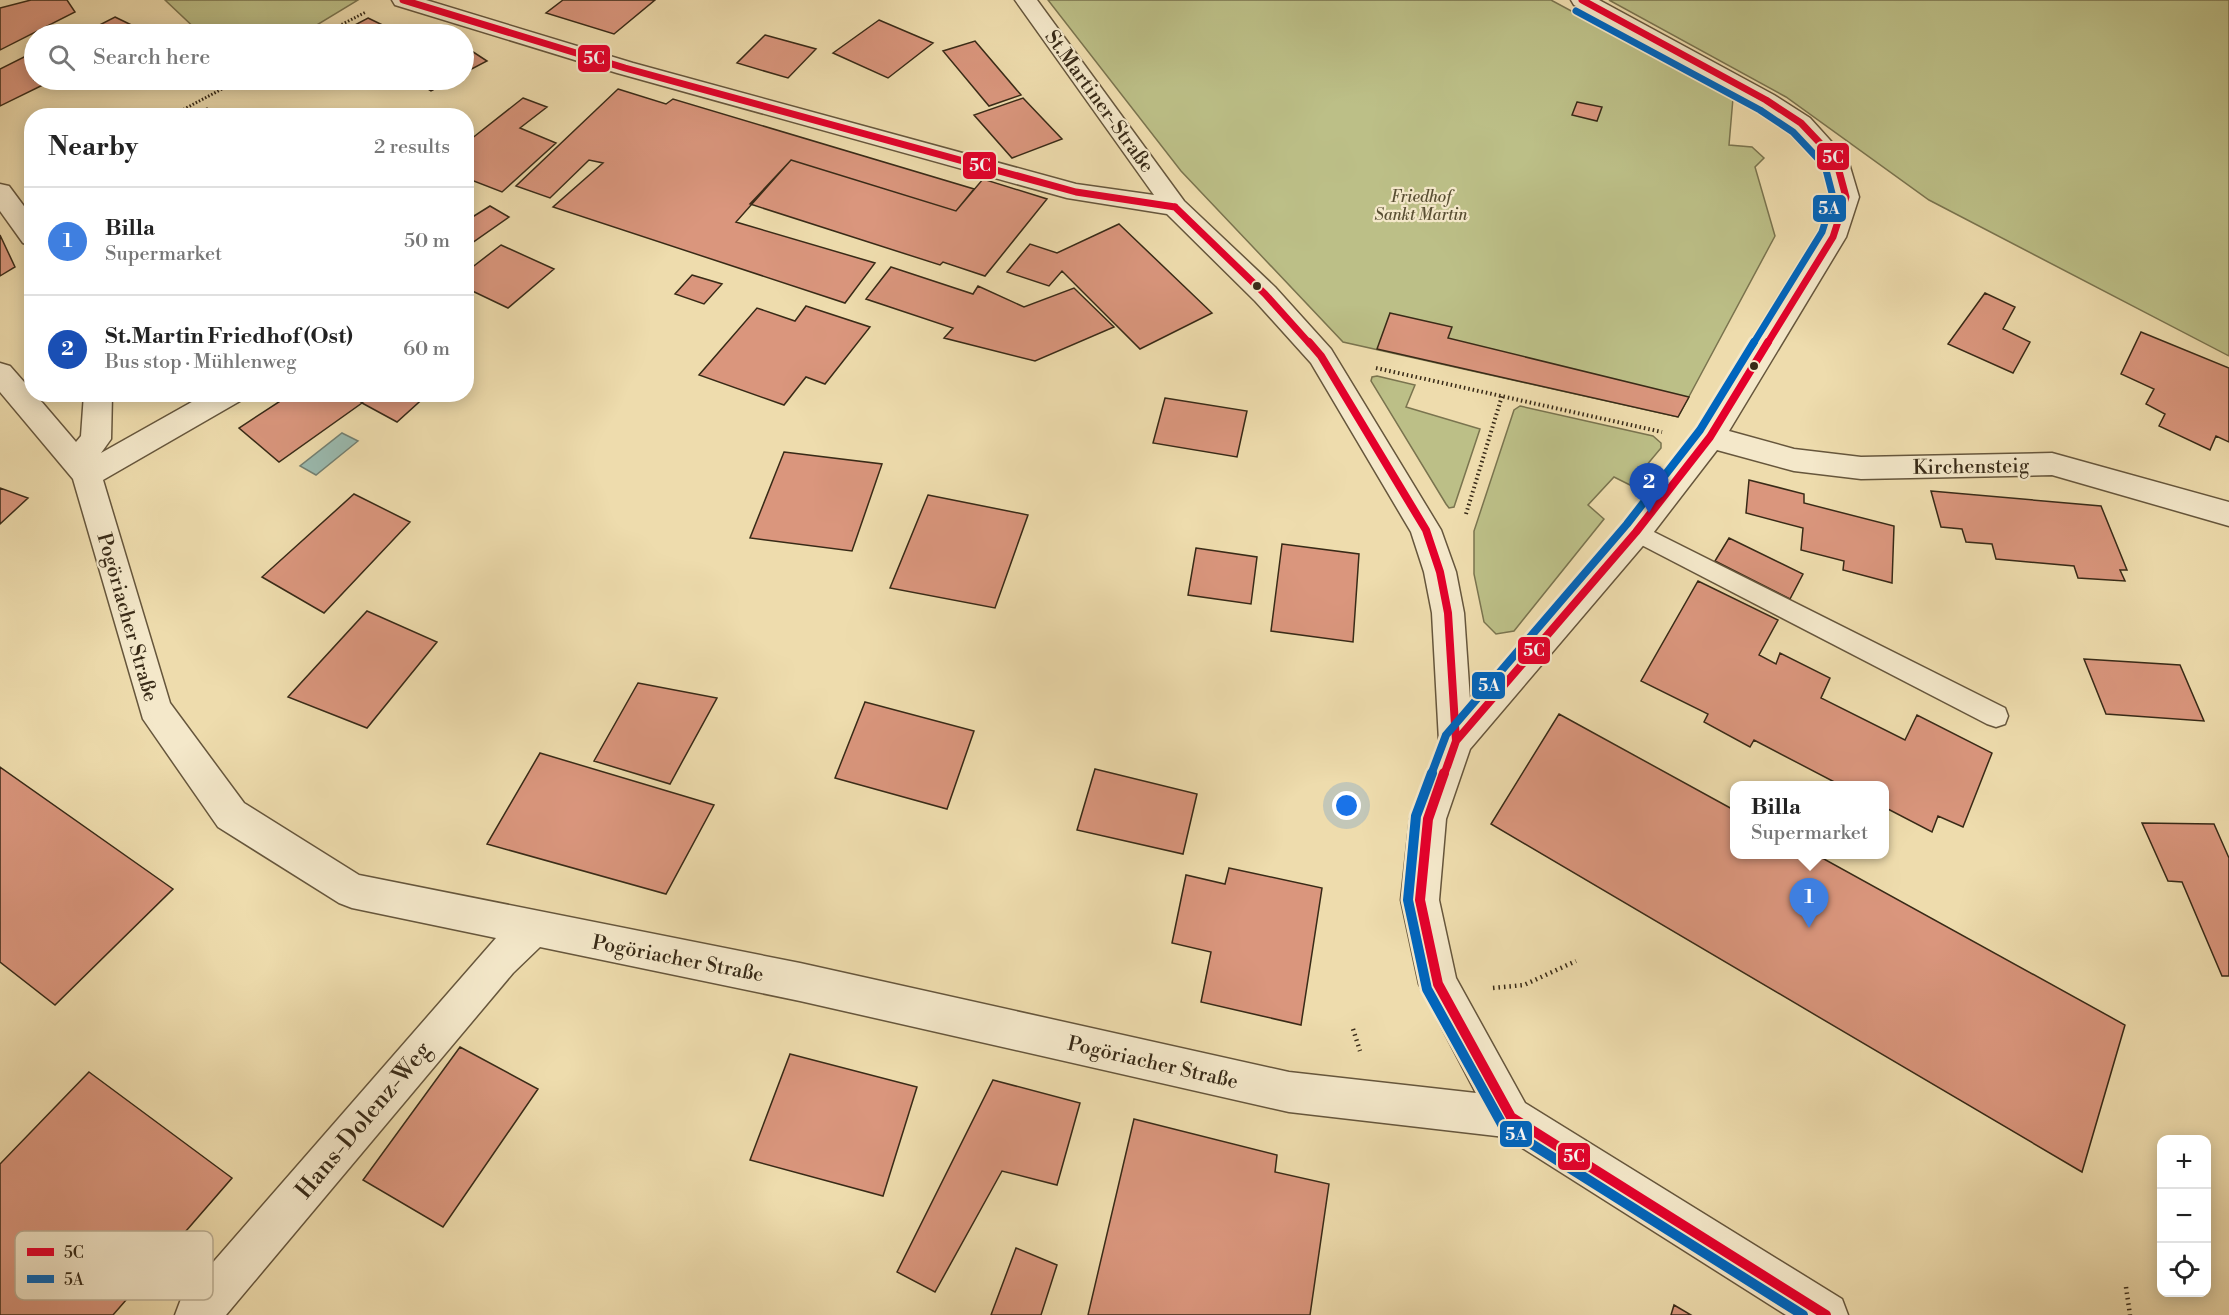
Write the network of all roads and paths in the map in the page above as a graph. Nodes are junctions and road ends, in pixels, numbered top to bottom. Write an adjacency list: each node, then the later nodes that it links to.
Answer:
1 (403, 0): 9 (street)
2 (1026, 0): 9 (street, St.Martiner-Straße)
3 (1582, 0): 19 (street)
4 (375, 7): 5 (path)
5 (342, 24)
6 (219, 90): 7 (path)
7 (186, 108)
8 (0, 192): 10 (street)
9 (1175, 207): 11 (street, St.Martiner-Straße)
10 (24, 226)
11 (1321, 356): 13 (path); 25 (street, St.Martiner-Straße)
12 (0, 373): 14 (street, Pogöriacher Straße)
13 (1502, 396): 18 (path); 22 (path)
14 (24, 401)
15 (25, 402): 20 (street, Pogöriacher Straße)
16 (98, 402): 20 (street)
17 (214, 402): 20 (street)
18 (1668, 437)
19 (1710, 437): 21 (street, Kirchensteig); 23 (street)
20 (81, 468): 26 (street, Pogöriacher Straße)
21 (2229, 513)
22 (1466, 516)
23 (1636, 532): 24 (lane); 25 (street)
24 (1996, 716)
25 (1456, 741): 31 (street, St.Martiner-Straße)
26 (533, 929): 31 (street, Pogöriacher Straße); 33 (street, Hans-Dolenz-Weg)
27 (1576, 961): 28 (path)
28 (1485, 989)
29 (1353, 1029): 30 (path)
30 (1363, 1058)
31 (1512, 1117): 36 (street, St.Martiner-Straße)
32 (2126, 1287): 37 (path)
33 (213, 1296)
34 (210, 1300): 35 (street, Hans-Dolenz-Weg)
35 (197, 1315)
36 (1826, 1315)
37 (2130, 1315)

